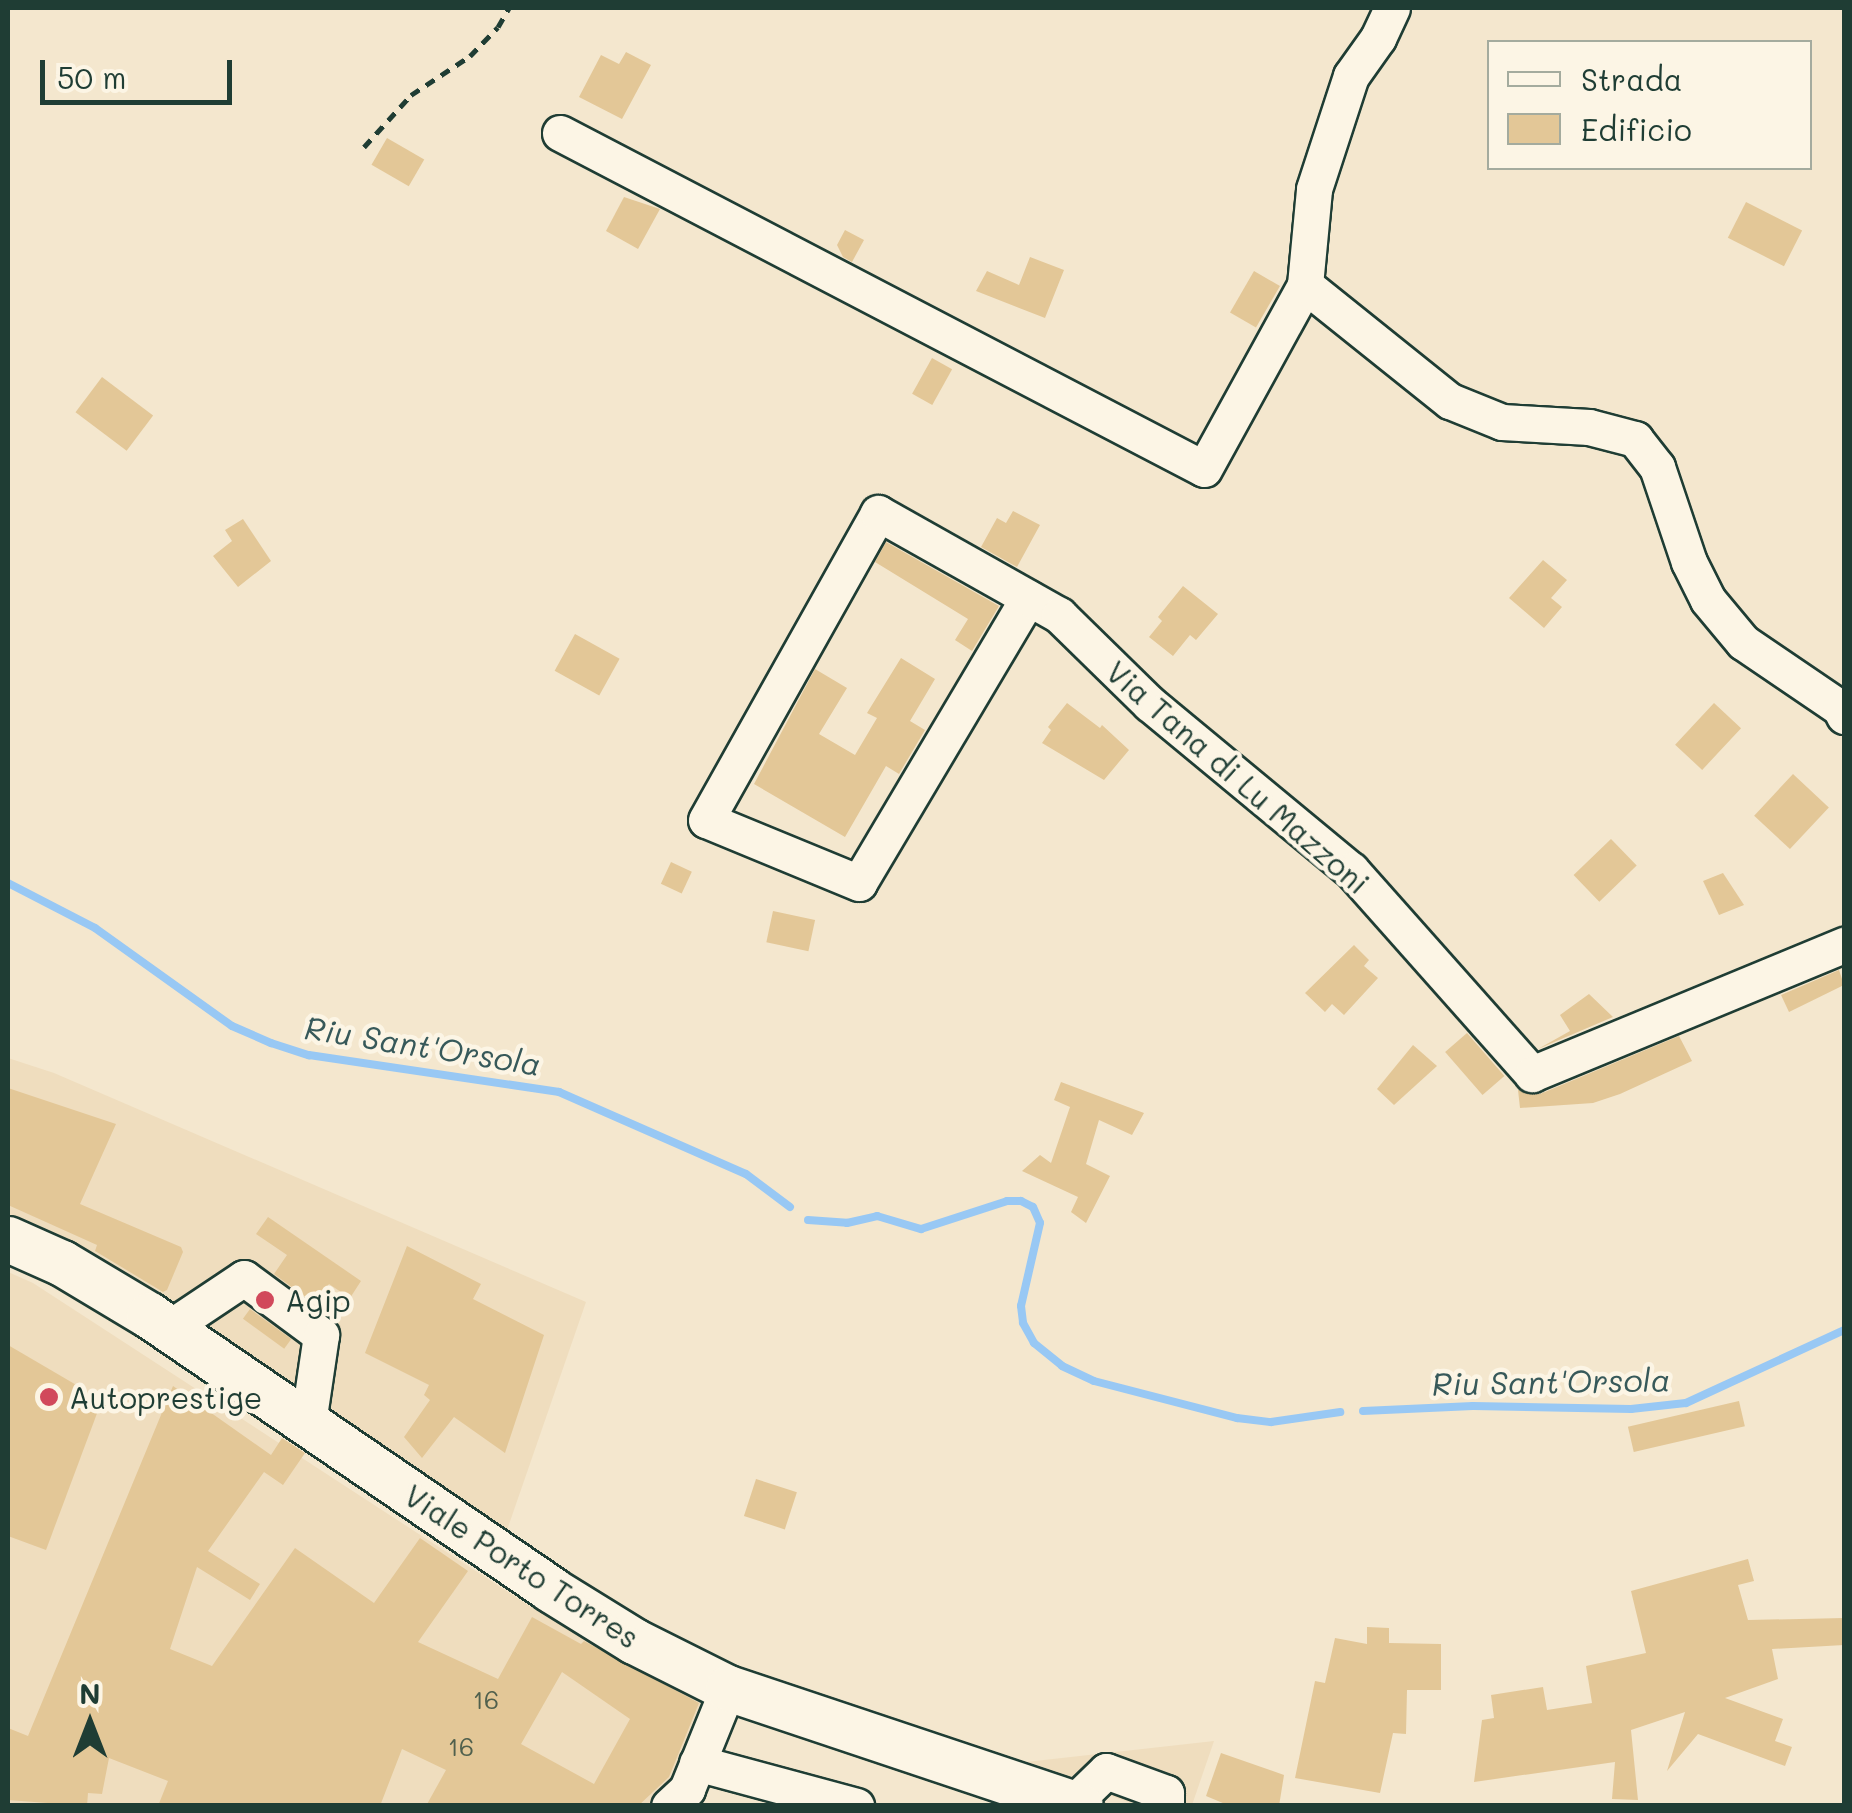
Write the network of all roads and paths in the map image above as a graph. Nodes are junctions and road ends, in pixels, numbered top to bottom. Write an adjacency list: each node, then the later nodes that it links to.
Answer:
1 (509, 8): 4 (path)
2 (1392, 8): 5 (street)
3 (560, 134): 5 (street)
4 (364, 147)
5 (1306, 284): 7 (street)
6 (1028, 598): 6 (street, Via Tana di Lu Mazzoni); 8 (street, Via Tana di Lu Mazzoni)
7 (1844, 716)
8 (1844, 944)
9 (8, 1239): 10 (main road, Viale Porto Torres)
10 (169, 1328): 11 (main road, Viale Porto Torres); 11 (street)
11 (308, 1423): 12 (main road, Viale Porto Torres)
12 (728, 1688): 13 (street); 14 (main road, Viale Porto Torres)
13 (698, 1764): 16 (street); 17 (street)
14 (1020, 1795): 15 (main road, Viale Porto Torres)
15 (1076, 1804): 18 (street)
16 (672, 1805)
17 (856, 1806)
18 (1166, 1806)

